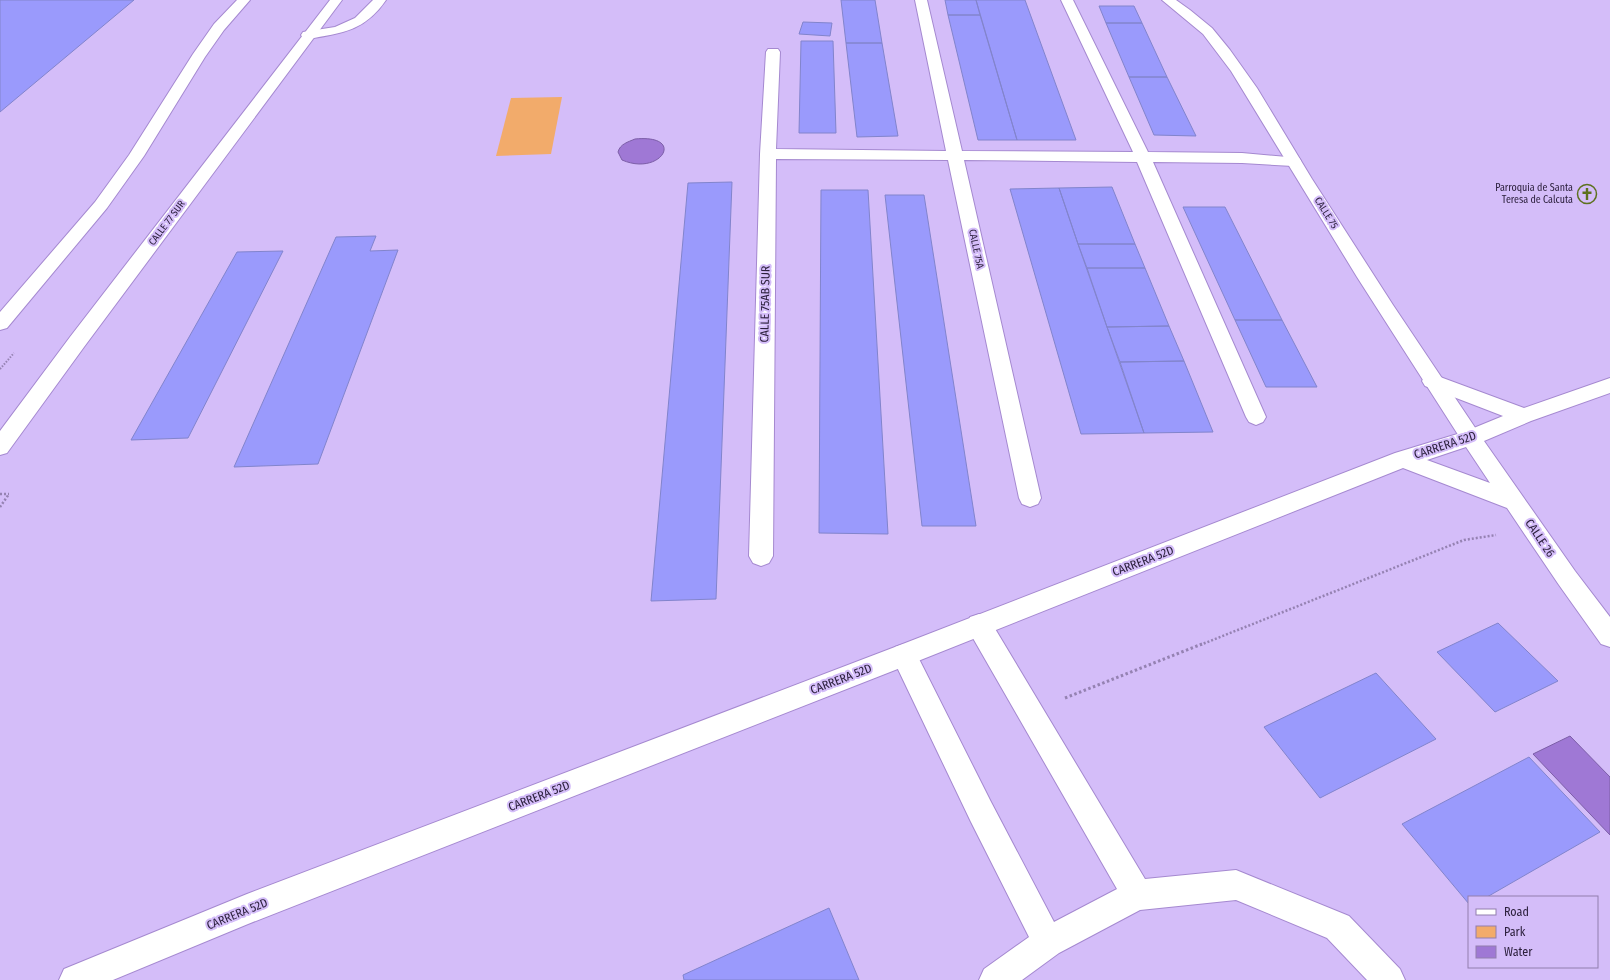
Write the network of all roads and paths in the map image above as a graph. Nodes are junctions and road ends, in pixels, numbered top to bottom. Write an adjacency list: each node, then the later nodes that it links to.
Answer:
1 (244, 0): 13 (street)
2 (336, 0): 7 (street, CALLE 77 SUR)
3 (380, 0): 7 (street)
4 (921, 0): 10 (street, CALLE 75A)
5 (1067, 0): 11 (street)
6 (1168, 0): 12 (street, CALLE 75)
7 (308, 35): 19 (street, CALLE 77 SUR)
8 (773, 52): 9 (street, CALLE 75AB SUR)
9 (768, 154): 10 (street); 26 (street, CALLE 75AB SUR)
10 (955, 155): 11 (street); 22 (street, CALLE 75A)
11 (1143, 157): 12 (street); 17 (street)
12 (1293, 161): 14 (street, CALLE 75)
13 (0, 324)
14 (1432, 381): 16 (street); 18 (street, CALLE 75)
15 (1610, 385): 16 (street, CARRERA 52D)
16 (1524, 416): 18 (street, CARRERA 52D)
17 (1256, 417)
18 (1471, 438): 20 (street, CARRERA 52D); 23 (street, CALLE 26)
19 (0, 447)
20 (1403, 459): 23 (street); 27 (street, CARRERA 52D)
21 (0, 494): 24 (path)
22 (1030, 498)
23 (1515, 502): 25 (street, CALLE 26)
24 (0, 507)
25 (1534, 529): 28 (street, CALLE 26); 30 (path)
26 (761, 556)
27 (979, 625): 29 (street, CARRERA 52D); 30 (street)
28 (1610, 636)
29 (904, 655): 32 (street); 33 (street, CARRERA 52D)
30 (1030, 712): 31 (street)
31 (1137, 895): 32 (street); 35 (street)
32 (1048, 942): 34 (street)
33 (75, 980)
34 (995, 980)
35 (1389, 980)

